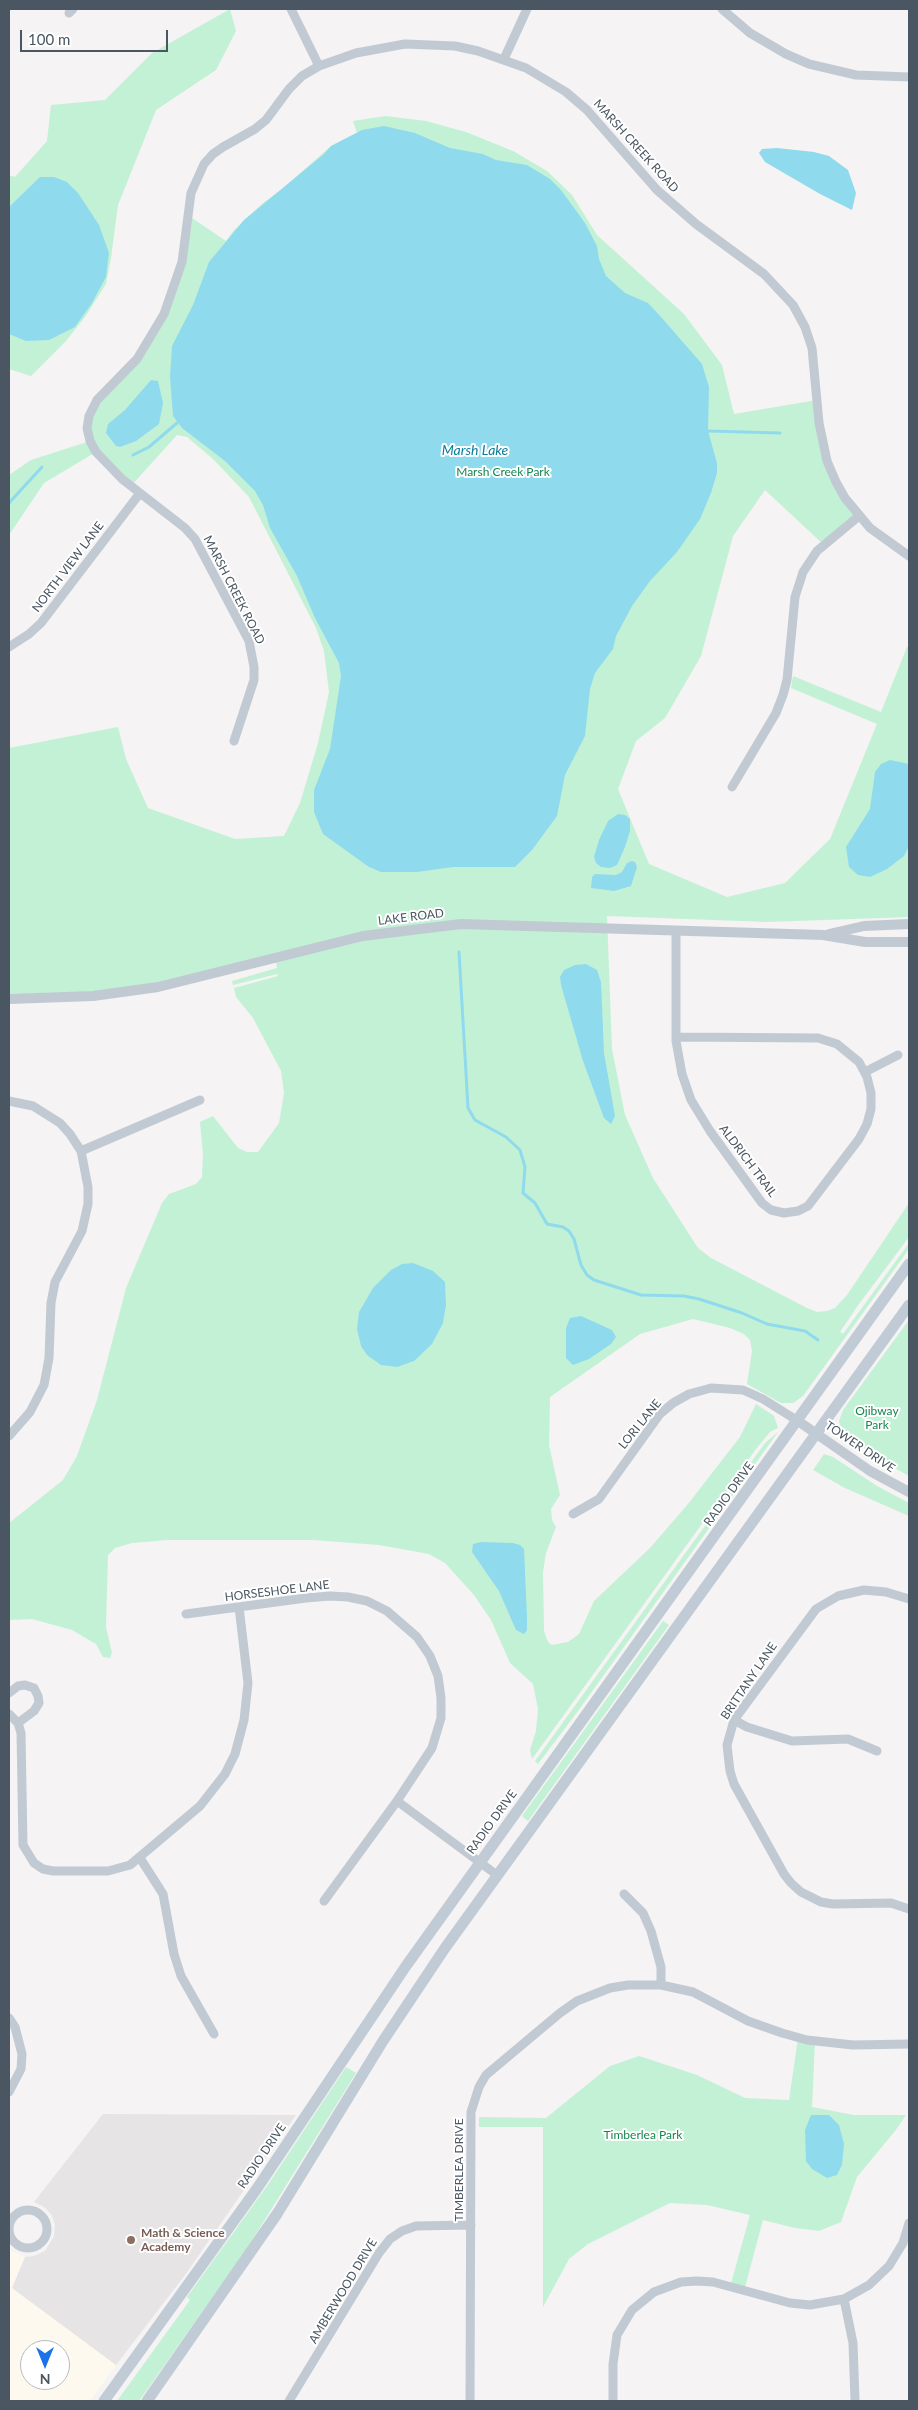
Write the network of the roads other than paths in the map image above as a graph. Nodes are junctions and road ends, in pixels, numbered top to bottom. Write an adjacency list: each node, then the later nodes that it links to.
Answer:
1 (291, 9): 5 (street)
2 (527, 9): 4 (street)
3 (722, 9): 6 (street)
4 (504, 59): 5 (street, MARSH CREEK ROAD); 8 (street, MARSH CREEK ROAD)
5 (319, 66): 7 (street, MARSH CREEK ROAD)
6 (909, 77)
7 (140, 493): 10 (street, NORTH VIEW LANE); 11 (street, MARSH CREEK ROAD)
8 (859, 516): 9 (street, MARSH CREEK ROAD); 12 (street)
9 (909, 556)
10 (9, 647)
11 (234, 741)
12 (732, 788)
13 (909, 924): 15 (street, LAKE ROAD)
14 (676, 931): 15 (street, LAKE ROAD); 17 (street, LAKE ROAD); 18 (street, ALDRICH TRAIL)
15 (823, 935): 16 (street, LAKE ROAD)
16 (909, 942)
17 (9, 999)
18 (676, 1037): 20 (street, ALDRICH TRAIL); 20 (street, ALDRICH TRAIL)
19 (898, 1055): 20 (street)
20 (865, 1072)
21 (200, 1100): 23 (street)
22 (9, 1101): 23 (street)
23 (81, 1151): 28 (street)
24 (909, 1264): 26 (main road, RADIO DRIVE)
25 (909, 1305): 27 (main road)
26 (798, 1421): 27 (street, TOWER DRIVE); 30 (street, LORI LANE); 41 (main road, RADIO DRIVE)
27 (816, 1432): 29 (street, TOWER DRIVE); 42 (main road)
28 (9, 1436)
29 (909, 1492)
30 (573, 1514)
31 (909, 1599): 36 (street, BRITTANY LANE)
32 (239, 1607): 33 (street, HORSESHOE LANE); 39 (street, HORSESHOE LANE); 40 (street)
33 (186, 1614)
34 (9, 1693): 37 (street)
35 (9, 1714): 37 (street)
36 (734, 1720): 38 (street); 45 (street, BRITTANY LANE)
37 (18, 1723): 40 (street)
38 (877, 1750)
39 (398, 1801): 41 (street); 44 (street, HORSESHOE LANE)
40 (140, 1858): 48 (street)
41 (480, 1863): 42 (street); 55 (main road, RADIO DRIVE)
42 (497, 1875): 56 (main road)
43 (624, 1894): 46 (street)
44 (324, 1901)
45 (909, 1910)
46 (661, 1985): 49 (street, TIMBERLEA DRIVE); 53 (street, TIMBERLEA DRIVE)
47 (9, 2018): 50 (street)
48 (214, 2034)
49 (909, 2044)
50 (9, 2092)
51 (9, 2223): 51 (street)
52 (909, 2224): 54 (street)
53 (471, 2225): 57 (street, AMBERWOOD DRIVE); 58 (street, TIMBERLEA DRIVE)
54 (844, 2299): 59 (street); 60 (street)
55 (104, 2401)
56 (148, 2401)
57 (289, 2401)
58 (470, 2401)
59 (613, 2401)
60 (854, 2401)

